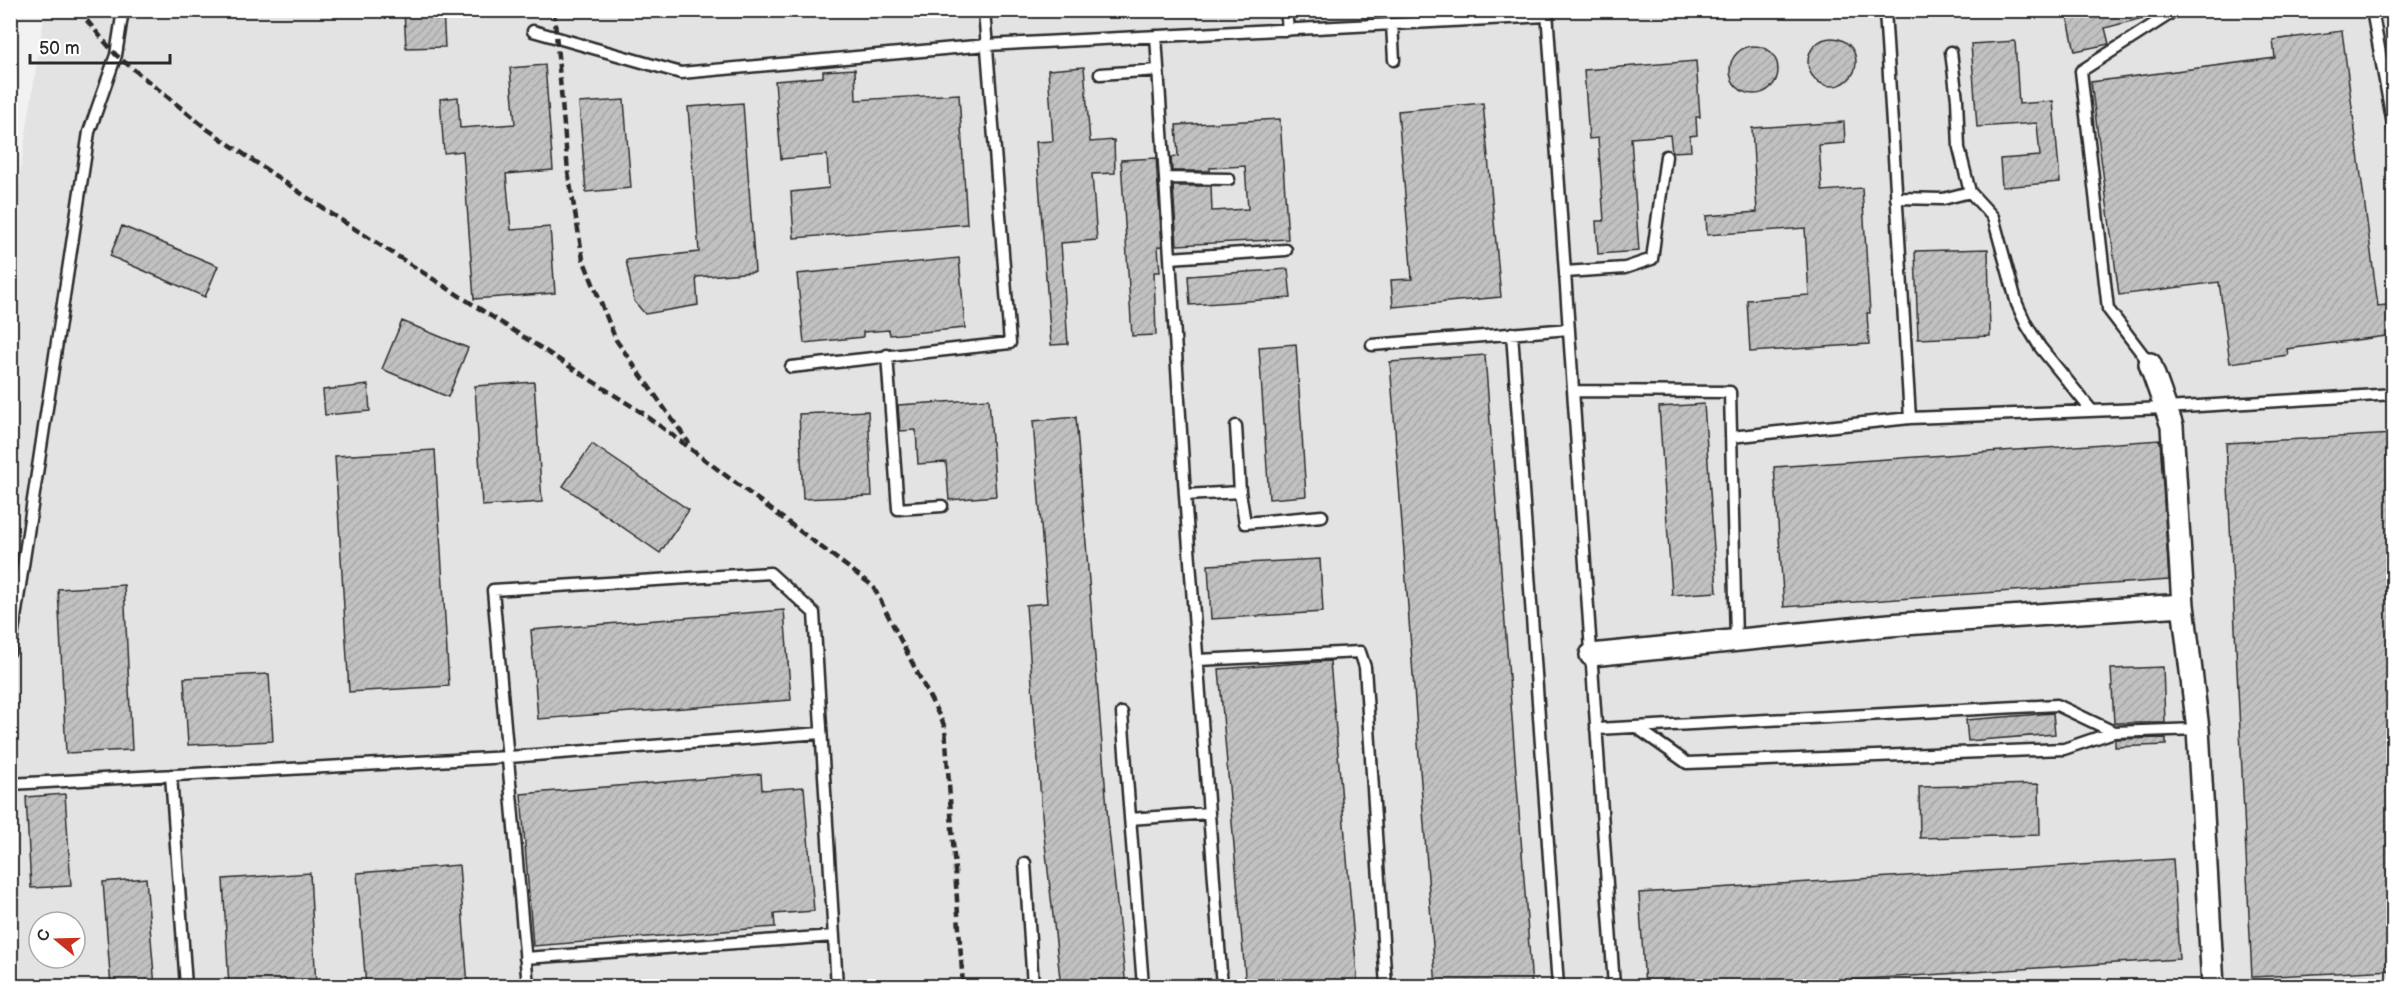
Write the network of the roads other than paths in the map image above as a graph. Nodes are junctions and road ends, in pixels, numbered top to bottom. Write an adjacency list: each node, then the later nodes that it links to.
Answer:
1 (123, 10): 45 (lane)
2 (984, 10): 12 (lane)
3 (1286, 10): 9 (lane)
4 (1884, 10): 22 (lane)
5 (2176, 10): 30 (lane)
6 (2372, 10): 17 (lane)
7 (1547, 13): 8 (lane); 25 (lane)
8 (1392, 24): 9 (lane); 14 (lane)
9 (1288, 30): 11 (lane)
10 (533, 31): 12 (lane)
11 (1156, 36): 12 (lane); 15 (lane)
12 (987, 45): 29 (lane)
13 (1951, 52): 21 (lane)
14 (1394, 60)
15 (1158, 70): 16 (lane); 19 (lane)
16 (1100, 74)
17 (2394, 130)
18 (1666, 156): 25 (lane)
19 (1165, 178): 20 (lane); 24 (lane)
20 (1228, 179)
21 (1970, 192): 22 (lane); 35 (lane)
22 (1896, 198): 36 (lane)
23 (1286, 250): 24 (lane)
24 (1170, 258): 40 (lane)
25 (1565, 272): 26 (lane)
26 (1569, 329): 27 (lane); 32 (lane)
27 (1512, 333): 28 (lane); 69 (lane)
28 (1372, 345)
29 (886, 355): 31 (lane); 41 (lane)
30 (2151, 364): 34 (street)
31 (792, 367)
32 (1573, 391): 38 (lane); 46 (lane)
33 (2394, 394): 34 (lane)
34 (2166, 408): 35 (lane); 43 (street)
35 (2092, 411): 36 (lane)
36 (1910, 418): 38 (lane)
37 (1236, 426): 39 (lane)
38 (1731, 437): 44 (lane)
39 (1240, 492): 40 (lane); 42 (lane)
40 (1185, 495): 47 (lane)
41 (942, 506)
42 (1322, 516)
43 (2183, 605): 44 (street); 51 (street)
44 (1736, 640): 46 (street)
45 (10, 651)
46 (1591, 655): 50 (lane)
47 (1198, 660): 57 (lane); 68 (lane)
48 (1122, 712): 58 (lane)
49 (1636, 727): 50 (lane); 52 (lane); 52 (lane)
50 (1596, 729): 70 (lane)
51 (2198, 729): 52 (lane); 71 (street)
52 (2114, 732)
53 (821, 733): 54 (lane); 54 (lane); 60 (lane)
54 (509, 757): 55 (lane); 61 (lane)
55 (171, 775): 56 (lane); 62 (lane)
56 (10, 784)
57 (1209, 813): 58 (lane); 67 (lane)
58 (1130, 819): 66 (lane)
59 (1025, 863): 65 (lane)
60 (834, 936): 61 (lane); 64 (lane)
61 (525, 958): 63 (lane)
62 (186, 987)
63 (528, 987)
64 (837, 987)
65 (1033, 987)
66 (1143, 987)
67 (1222, 987)
68 (1386, 987)
69 (1558, 987)
70 (1614, 987)
71 (2213, 987)

